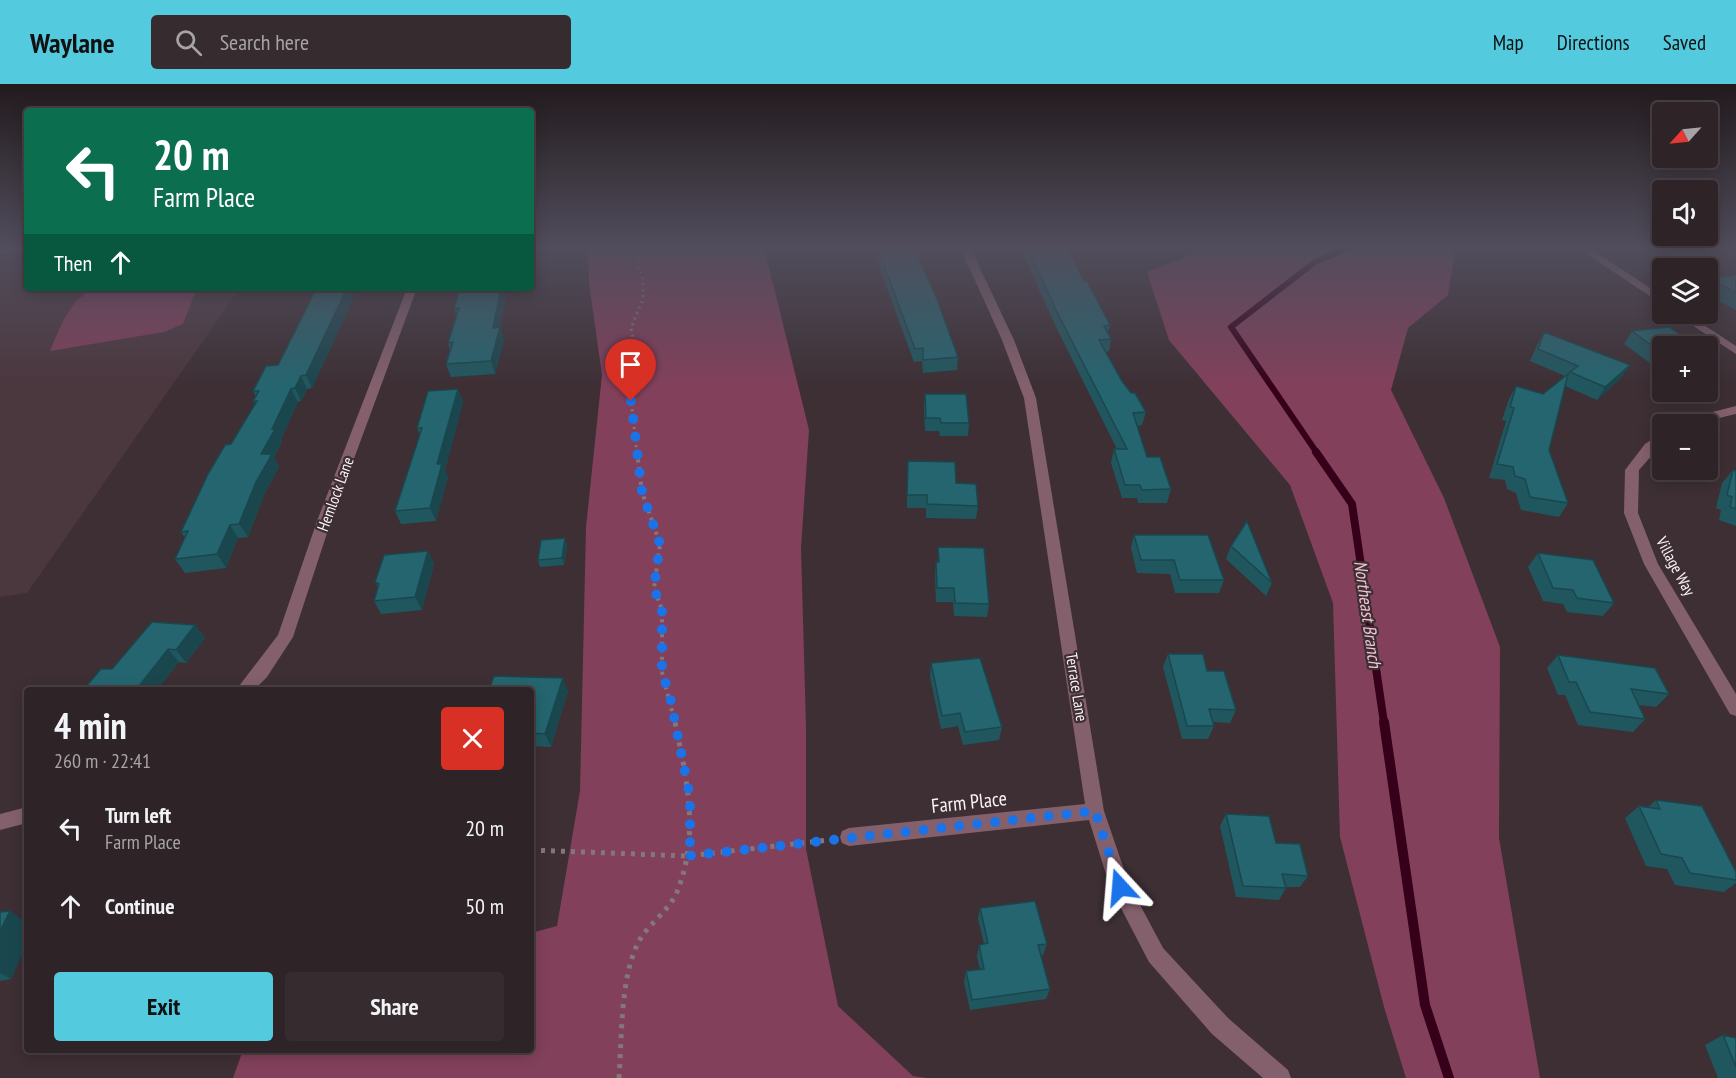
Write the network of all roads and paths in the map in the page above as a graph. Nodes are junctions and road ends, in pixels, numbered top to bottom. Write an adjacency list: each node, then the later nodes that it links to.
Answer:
1 (410, 293): 9 (street, Hemlock Lane)
2 (643, 293): 16 (path)
3 (986, 293): 11 (street, Terrace Lane)
4 (1695, 324): 5 (street)
5 (1736, 351)
6 (1736, 410): 7 (street)
7 (1711, 414)
8 (1652, 445): 10 (street, Village Way)
9 (247, 687)
10 (1736, 709)
11 (1095, 811): 14 (street, Farm Place); 18 (street, Terrace Lane)
12 (24, 816): 13 (street)
13 (0, 822)
14 (849, 837): 16 (path)
15 (534, 850): 16 (path)
16 (687, 856): 17 (path)
17 (619, 1078)
18 (1280, 1078)

